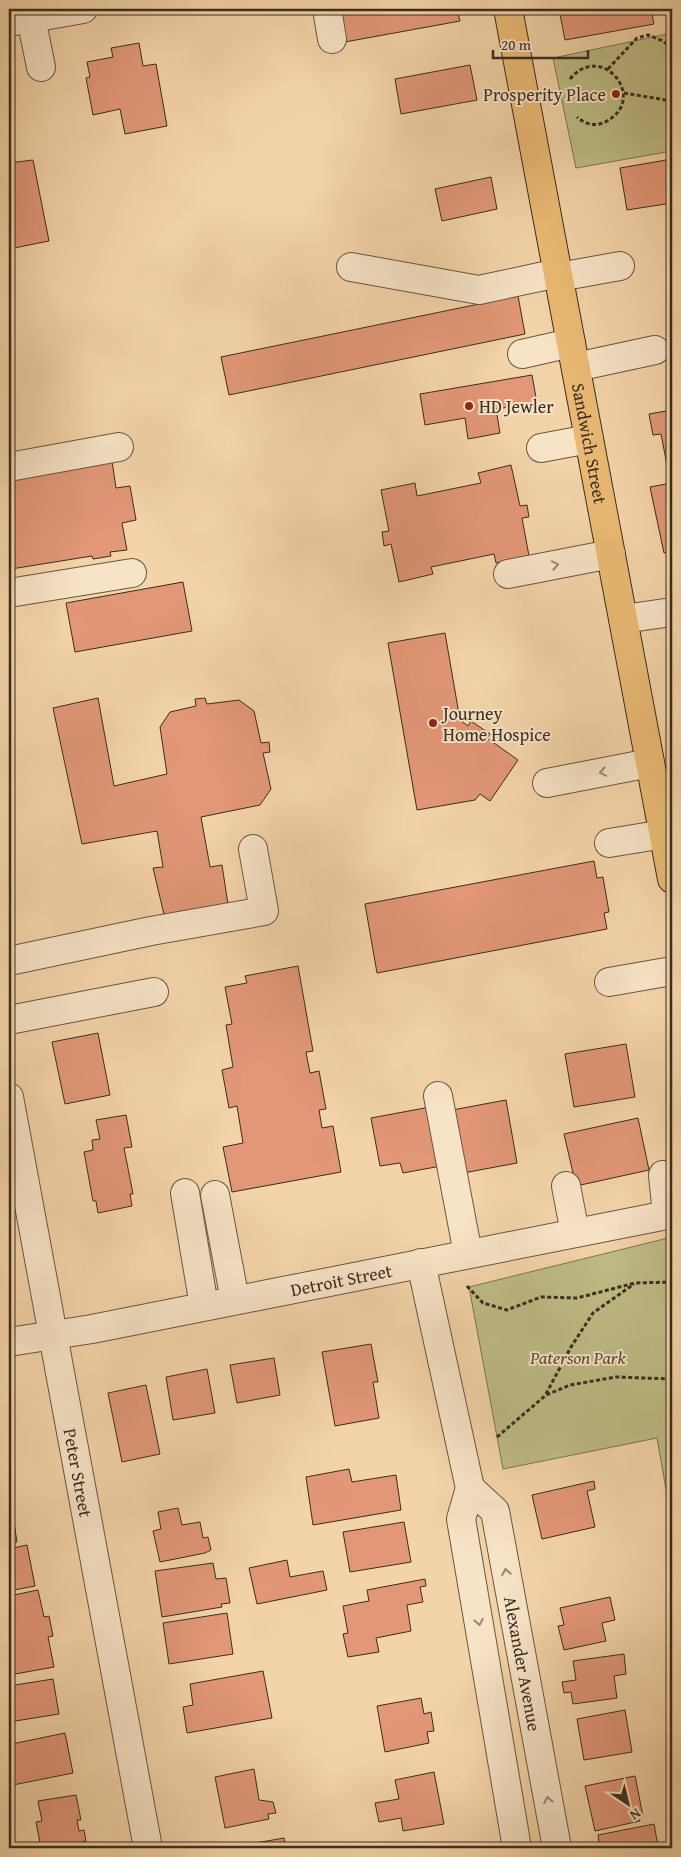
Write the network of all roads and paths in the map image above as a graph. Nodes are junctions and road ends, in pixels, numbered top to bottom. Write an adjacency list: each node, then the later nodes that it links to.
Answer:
1 (83, 9): 4 (street)
2 (327, 9): 5 (street)
3 (508, 9): 15 (main road, Sandwich Street)
4 (20, 20): 7 (street)
5 (332, 40)
6 (672, 48): 8 (path)
7 (42, 67)
8 (608, 69): 9 (path); 10 (path)
9 (570, 79)
10 (624, 93): 11 (path); 12 (path)
11 (672, 101)
12 (577, 117)
13 (620, 266): 15 (street)
14 (351, 267): 15 (street)
15 (558, 275): 18 (main road, Sandwich Street)
16 (655, 350): 18 (street)
17 (522, 354): 18 (street)
18 (574, 355): 19 (main road, Sandwich Street)
19 (589, 438): 21 (street); 23 (main road, Sandwich Street)
20 (120, 447): 22 (street)
21 (541, 448)
22 (9, 467)
23 (611, 554): 25 (street, one-way to 23); 28 (main road, Sandwich Street)
24 (132, 573): 26 (street)
25 (508, 574)
26 (9, 593)
27 (672, 612): 28 (street)
28 (624, 620): 29 (main road, Sandwich Street)
29 (650, 763): 30 (street, one-way to 30); 31 (main road, Sandwich Street)
30 (547, 782)
31 (664, 834): 32 (street); 34 (main road, Sandwich Street)
32 (609, 844)
33 (253, 849): 35 (street)
34 (672, 878)
35 (9, 961)
36 (672, 971): 37 (street)
37 (609, 982)
38 (154, 992): 39 (street)
39 (9, 1020)
40 (438, 1096): 48 (street)
41 (9, 1097): 55 (street, Peter Street)
42 (662, 1175): 46 (street)
43 (566, 1186): 47 (street)
44 (185, 1193): 54 (street)
45 (215, 1195): 53 (street)
46 (670, 1214): 47 (street, Detroit Street)
47 (575, 1233): 48 (street, Detroit Street)
48 (468, 1254): 49 (street, Detroit Street)
49 (421, 1263): 53 (street, Detroit Street); 60 (street, Alexander Avenue)
50 (672, 1282): 51 (path)
51 (635, 1283): 52 (path); 58 (path)
52 (467, 1286)
53 (235, 1300): 54 (street, Detroit Street)
54 (204, 1306): 55 (street, Detroit Street)
55 (54, 1336): 56 (street, Detroit Street); 61 (street, Peter Street)
56 (9, 1342)
57 (672, 1379): 58 (path)
58 (546, 1395): 59 (path)
59 (497, 1437)
60 (470, 1488): 62 (street, Alexander Avenue, one-way to 62); 63 (street, Alexander Avenue, one-way to 60)
61 (148, 1848)
62 (517, 1848)
63 (556, 1848)

